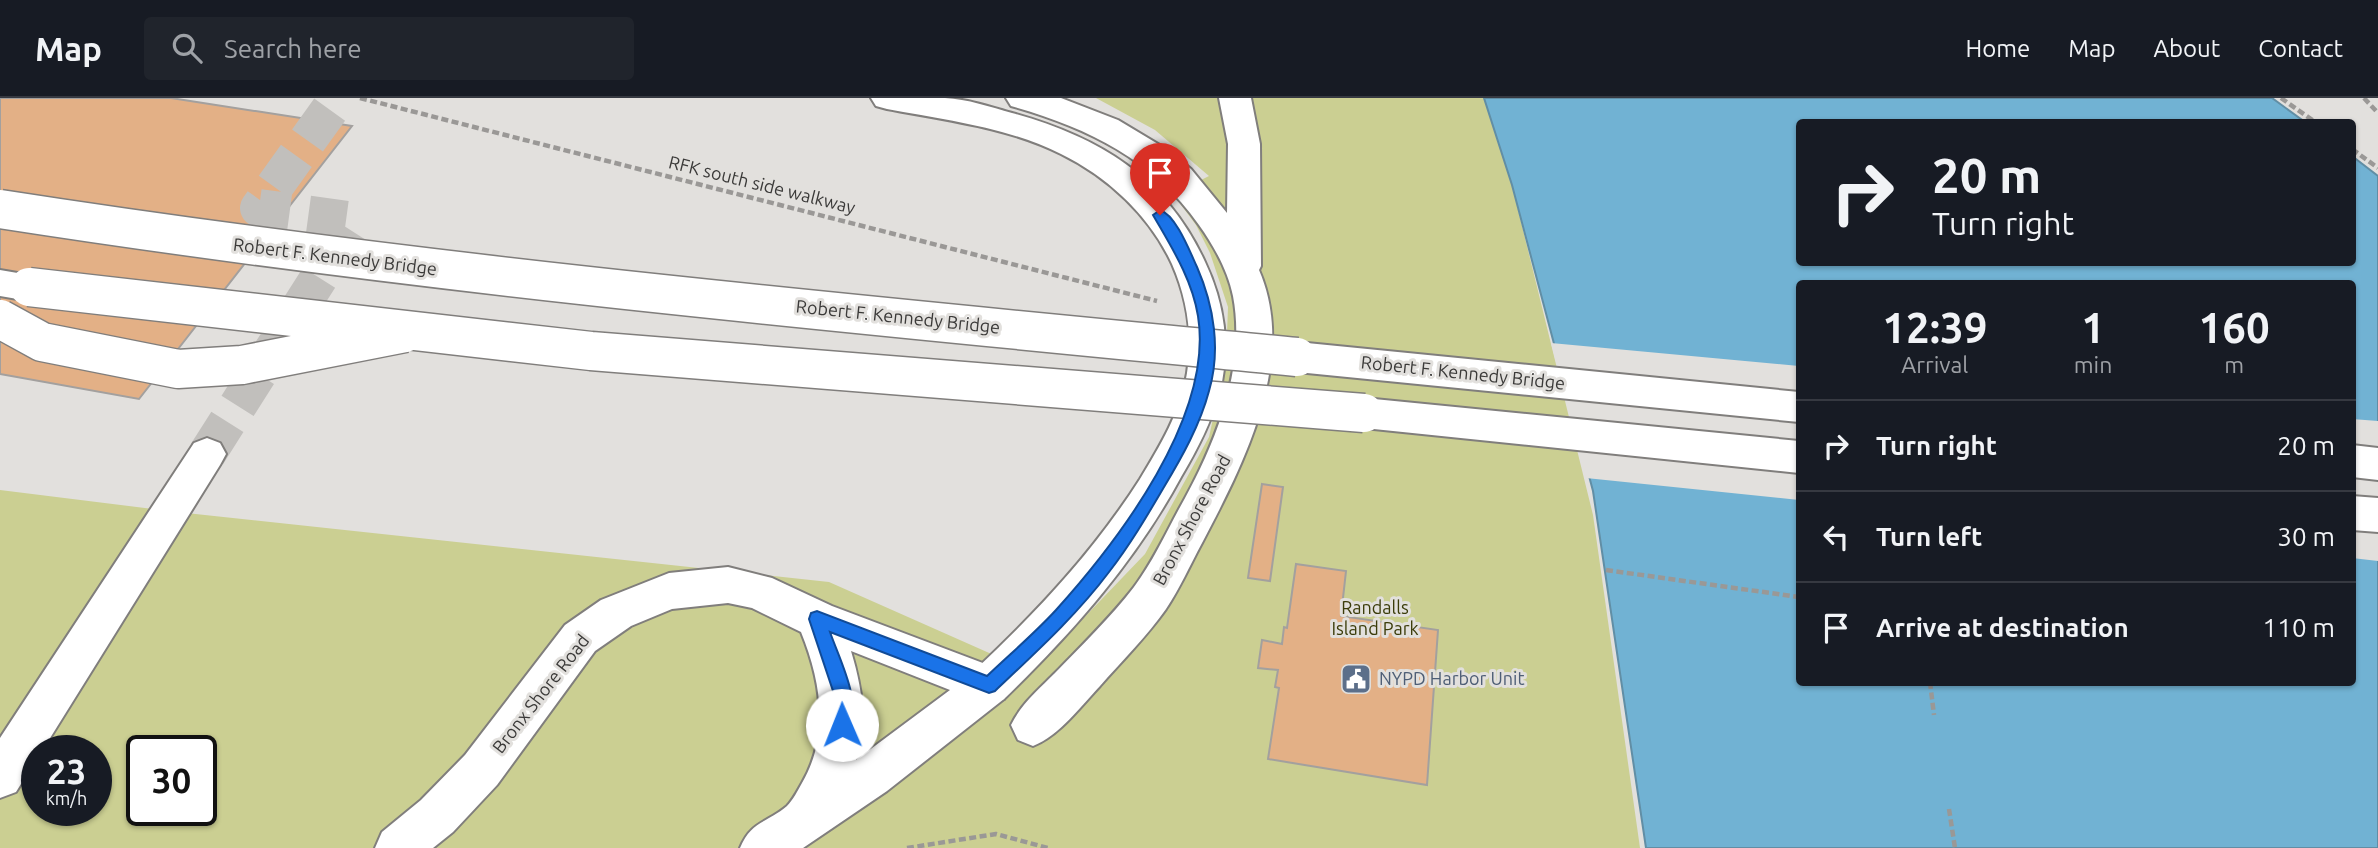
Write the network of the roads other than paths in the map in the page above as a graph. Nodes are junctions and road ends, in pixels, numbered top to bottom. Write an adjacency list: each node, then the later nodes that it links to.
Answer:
1 (887, 98): 17 (main road)
2 (1022, 98): 5 (main road, Bronx Shore Road)
3 (1235, 98): 5 (main road)
4 (0, 209): 9 (main road, Robert F. Kennedy Bridge, bridge)
5 (1244, 275): 18 (main road, Bronx Shore Road)
6 (0, 283): 8 (main road, bridge)
7 (0, 319): 8 (main road, bridge)
8 (405, 333): 11 (main road, bridge)
9 (1796, 407)
10 (206, 454): 19 (main road)
11 (1796, 457)
12 (2356, 461): 13 (main road)
13 (2378, 464)
14 (2356, 513): 15 (main road)
15 (2378, 515)
16 (817, 619): 17 (main road, Bronx Shore Road); 20 (main road); 21 (main road, Bronx Shore Road)
17 (989, 685): 20 (main road)
18 (1033, 725)
19 (0, 777)
20 (803, 823): 22 (main road)
21 (398, 848)
22 (763, 848)

